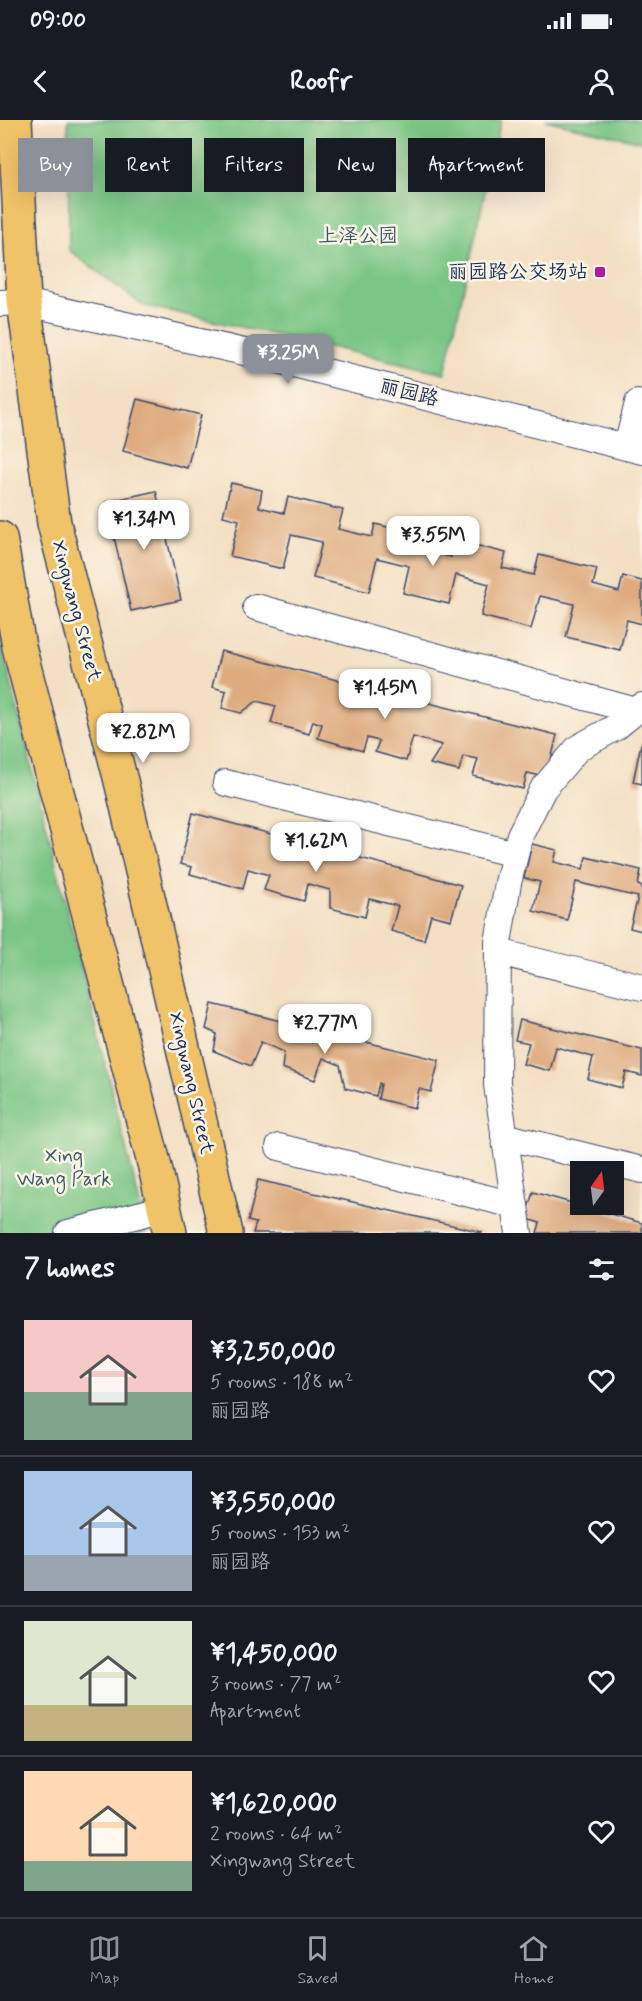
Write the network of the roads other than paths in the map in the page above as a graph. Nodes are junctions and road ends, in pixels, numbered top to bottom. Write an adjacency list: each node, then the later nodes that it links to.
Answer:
1 (15, 120): 2 (main road, Xingwang Street)
2 (12, 302): 4 (street, 丽园路); 18 (main road, Xingwang Street)
3 (638, 403): 4 (street)
4 (635, 449)
5 (0, 538): 16 (main road)
6 (255, 607): 7 (street)
7 (639, 709): 9 (street)
8 (225, 783): 9 (street)
9 (515, 854): 10 (street)
10 (498, 951): 11 (street); 12 (street)
11 (642, 987)
12 (504, 1136): 14 (street); 15 (street)
13 (279, 1147): 15 (street)
14 (642, 1170)
15 (514, 1205): 19 (street)
16 (168, 1221): 17 (street)
17 (68, 1233)
18 (226, 1233)
19 (519, 1233)

